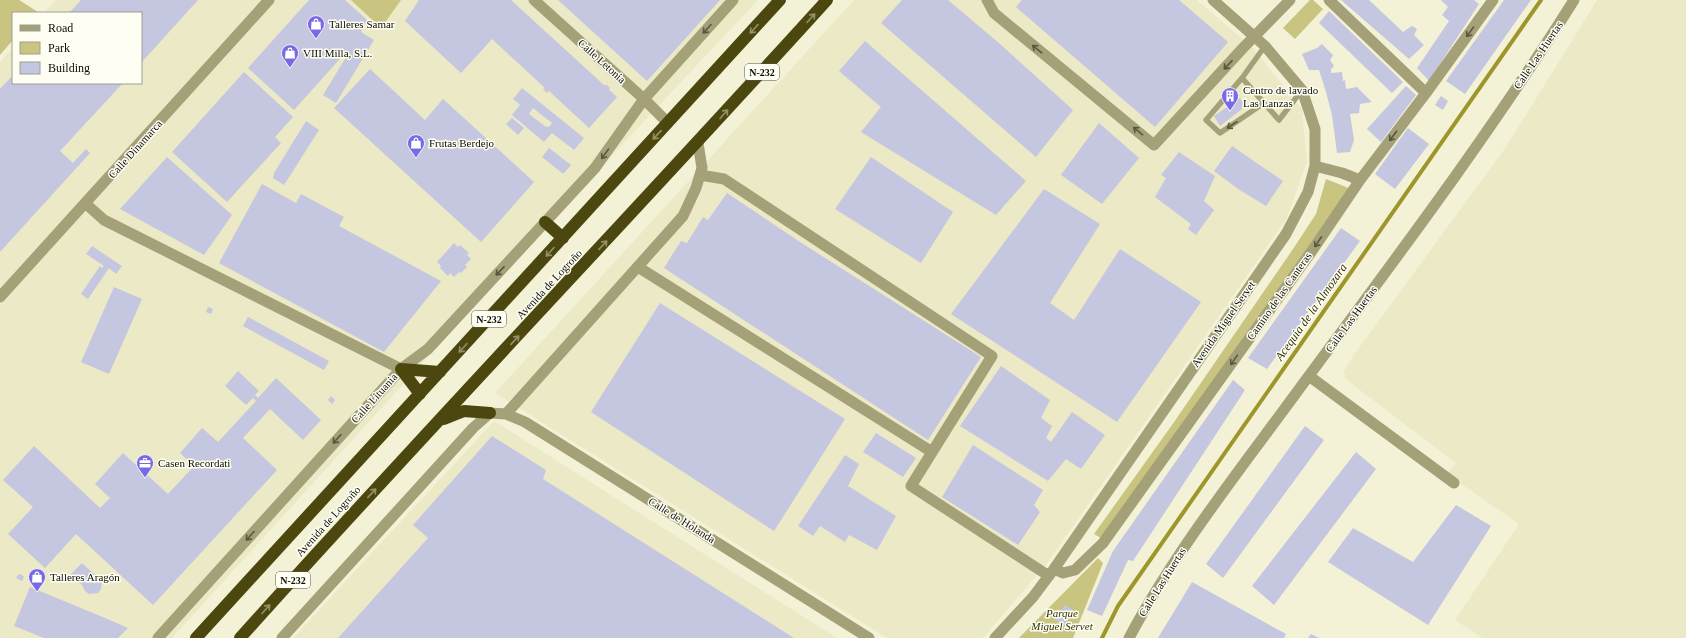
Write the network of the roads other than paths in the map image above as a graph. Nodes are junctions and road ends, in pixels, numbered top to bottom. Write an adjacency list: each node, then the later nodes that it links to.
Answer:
1 (269, 0): 24 (street, Calle Dinamarca)
2 (534, 0): 17 (street, Calle Letonia)
3 (733, 0): 17 (street, one-way to 17)
4 (780, 0): 19 (highway, Avenida de Logroño / N-232, one-way to 19)
5 (827, 0): 20 (highway, Avenida de Logroño / N-232, one-way to 5)
6 (987, 0): 12 (street, one-way to 6)
7 (1213, 0): 12 (street, Avenida Miguel Servet)
8 (1290, 0): 12 (street)
9 (1329, 0): 16 (street)
10 (1493, 0): 16 (street, Camino de las Canteras, one-way to 16)
11 (1574, 0): 31 (street, Calle Las Huertas)
12 (1254, 36): 13 (street, Avenida Miguel Servet)
13 (1265, 46): 14 (lane); 15 (street, Avenida Miguel Servet)
14 (1242, 78): 18 (lane); 18 (lane, one-way to 14)
15 (1302, 90): 18 (lane); 21 (street, Avenida Miguel Servet)
16 (1426, 93): 23 (street, Camino de las Canteras, one-way to 23)
17 (644, 99): 19 (street, Calle Letonia); 25 (street, one-way to 25)
18 (1264, 104)
19 (668, 123): 26 (highway, Avenida de Logroño / N-232, one-way to 26)
20 (698, 143): 22 (street); 35 (highway, Avenida de Logroño / N-232, one-way to 20)
21 (1315, 166): 23 (street); 38 (street, Avenida Miguel Servet)
22 (700, 175): 27 (street); 36 (street)
23 (1360, 180): 38 (street, Camino de las Canteras, one-way to 38)
24 (85, 204): 28 (street, Calle Dinamarca); 29 (street, Calle Lituania)
25 (545, 222): 26 (highway); 29 (street, one-way to 29)
26 (563, 238): 30 (highway, Avenida de Logroño / N-232, one-way to 30)
27 (638, 267): 34 (street); 36 (street)
28 (0, 297)
29 (400, 369): 30 (highway); 32 (highway); 39 (street, Calle Lituania, one-way to 39)
30 (440, 372): 32 (highway, Avenida de Logroño / N-232)
31 (1309, 376): 37 (street); 45 (street, Calle Las Huertas)
32 (420, 394): 40 (highway, Avenida de Logroño / N-232)
33 (490, 413): 34 (street, Calle de Holanda); 35 (highway); 42 (street)
34 (506, 414): 43 (street, Calle de Holanda)
35 (441, 420): 41 (highway, Avenida de Logroño / N-232, one-way to 35)
36 (932, 452): 38 (street)
37 (1454, 483)
38 (1051, 572): 44 (street, Avenida Miguel Servet)
39 (158, 638)
40 (196, 638)
41 (240, 638)
42 (282, 638)
43 (869, 638)
44 (995, 638)
45 (1129, 638)

